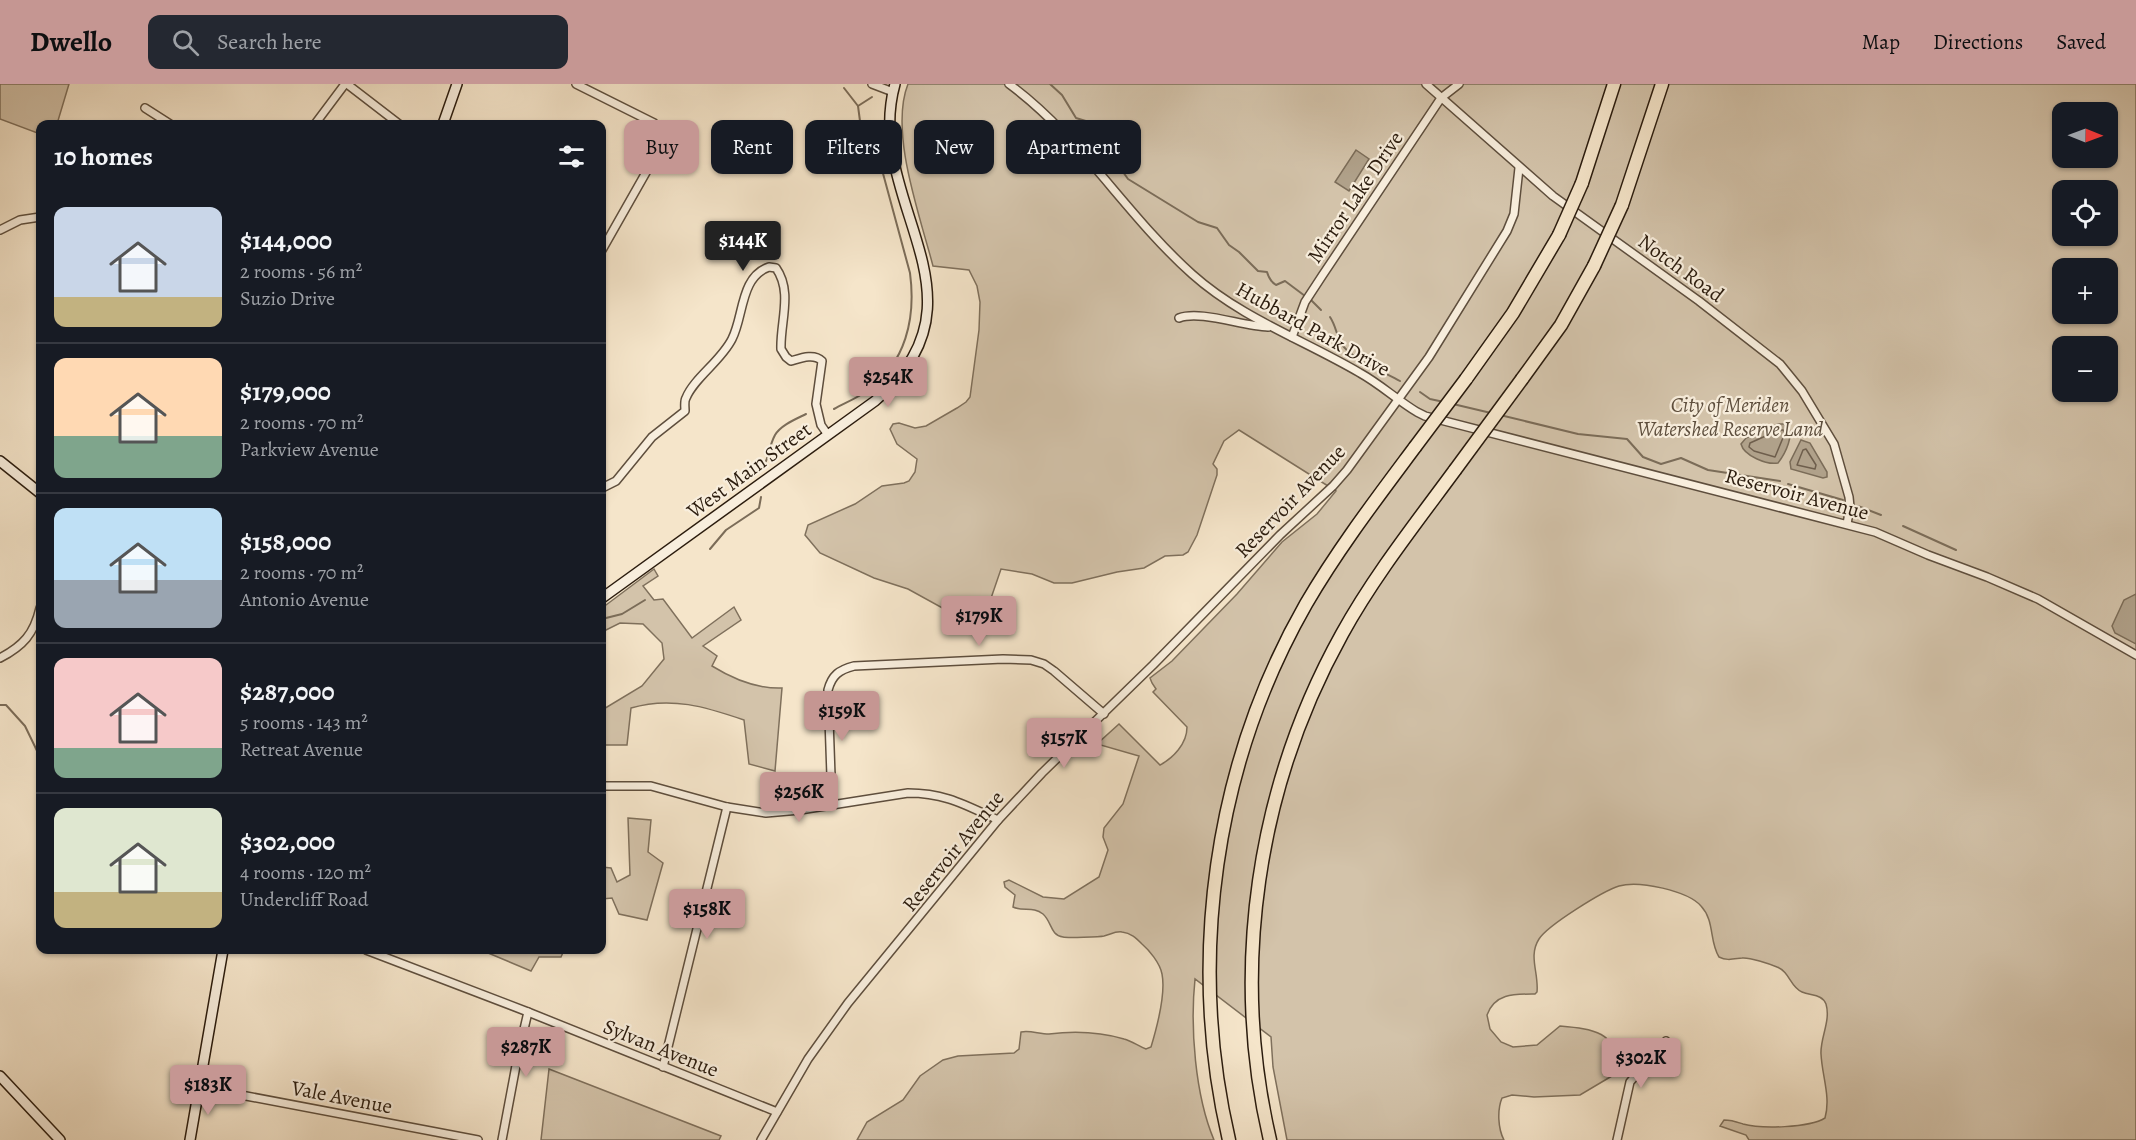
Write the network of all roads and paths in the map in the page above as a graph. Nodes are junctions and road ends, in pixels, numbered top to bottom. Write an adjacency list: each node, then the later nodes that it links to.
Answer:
1 (346, 84): 14 (street); 15 (street)
2 (458, 84): 16 (main road)
3 (576, 84): 20 (street)
4 (872, 84): 10 (street)
5 (1009, 84): 22 (street, Hubbard Park Drive)
6 (1425, 84): 11 (street, Notch Road)
7 (1459, 84): 11 (street, Mirror Lake Drive)
8 (1614, 84): 52 (highway, bridge)
9 (1662, 84): 53 (highway, bridge)
10 (894, 88): 25 (main road, West Main Street)
11 (1441, 98): 17 (street, Notch Road); 23 (street, Mirror Lake Drive)
12 (144, 108): 13 (street)
13 (164, 120)
14 (318, 120)
15 (394, 120)
16 (444, 120)
17 (1519, 168): 24 (street, Reservoir Avenue); 29 (street, Notch Road)
18 (36, 218): 19 (street)
19 (0, 230)
20 (606, 243)
21 (1179, 318): 22 (street)
22 (1273, 328): 23 (street, Hubbard Park Drive)
23 (1292, 336): 24 (street, Hubbard Park Drive)
24 (1398, 400): 29 (street, Reservoir Avenue); 34 (street, Reservoir Avenue)
25 (828, 435): 27 (street); 30 (main road, West Main Street)
26 (0, 462): 28 (main road)
27 (606, 486)
28 (36, 490)
29 (1847, 524): 32 (street, Reservoir Avenue)
30 (606, 595)
31 (36, 625): 33 (street)
32 (2136, 655)
33 (0, 658)
34 (1104, 714): 36 (street); 38 (street, Reservoir Avenue)
35 (606, 786): 37 (street)
36 (832, 805): 37 (street); 38 (street)
37 (727, 807): 43 (street)
38 (998, 820): 46 (street, Reservoir Avenue)
39 (222, 954): 45 (main road)
40 (376, 954): 41 (street, Sylvan Avenue)
41 (528, 1012): 43 (street, Sylvan Avenue); 50 (street)
42 (1666, 1041): 54 (street)
43 (663, 1067): 46 (street, Sylvan Avenue)
44 (0, 1076): 47 (main road)
45 (199, 1087): 48 (main road); 49 (street, Vale Avenue)
46 (777, 1112): 51 (street, Reservoir Avenue)
47 (60, 1140)
48 (189, 1140)
49 (478, 1140)
50 (502, 1140)
51 (761, 1140)
52 (1229, 1140)
53 (1270, 1140)
54 (1617, 1140)

